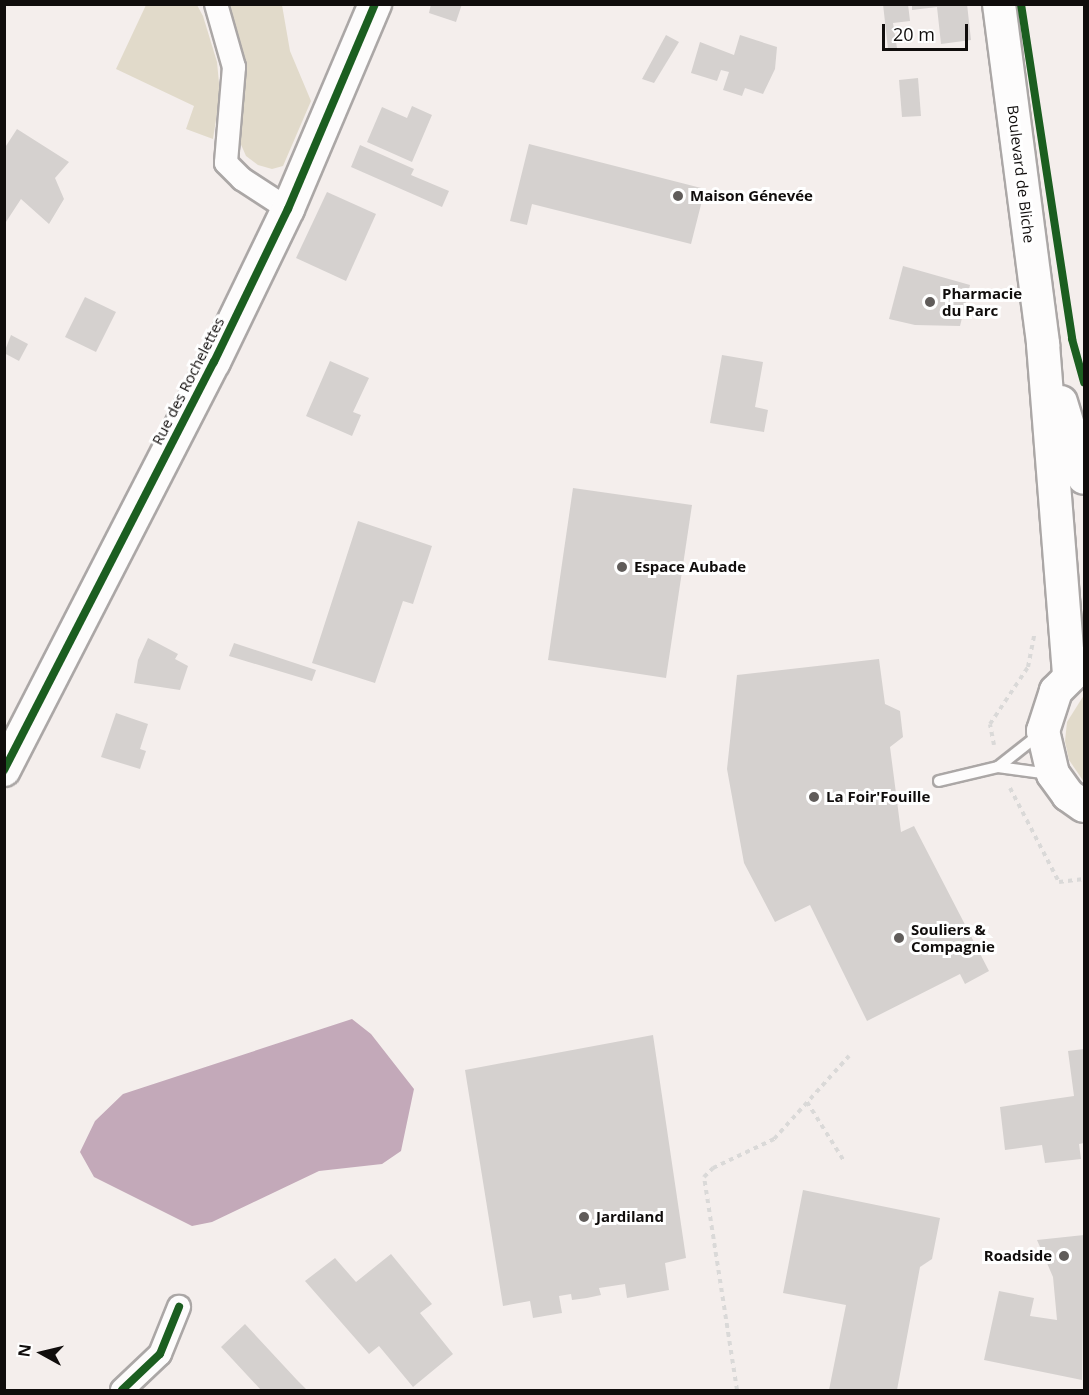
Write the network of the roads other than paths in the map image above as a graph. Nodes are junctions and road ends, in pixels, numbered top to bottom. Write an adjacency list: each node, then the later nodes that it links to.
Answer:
1 (216, 4): 4 (street)
2 (375, 4): 4 (main road, Rue des Rochelettes)
3 (999, 4): 5 (main road, Boulevard de Bliche)
4 (288, 209): 9 (main road, Rue des Rochelettes)
5 (1043, 344): 6 (main road, Boulevard de Bliche); 7 (main road, Boulevard de Bliche)
6 (1084, 478)
7 (1077, 669): 8 (main road)
8 (1043, 731): 10 (lane); 11 (main road)
9 (6, 766)
10 (998, 767): 11 (lane); 12 (lane)
11 (1053, 774): 13 (main road)
12 (939, 781)
13 (1084, 806)
14 (179, 1307): 15 (street)
15 (122, 1390)

